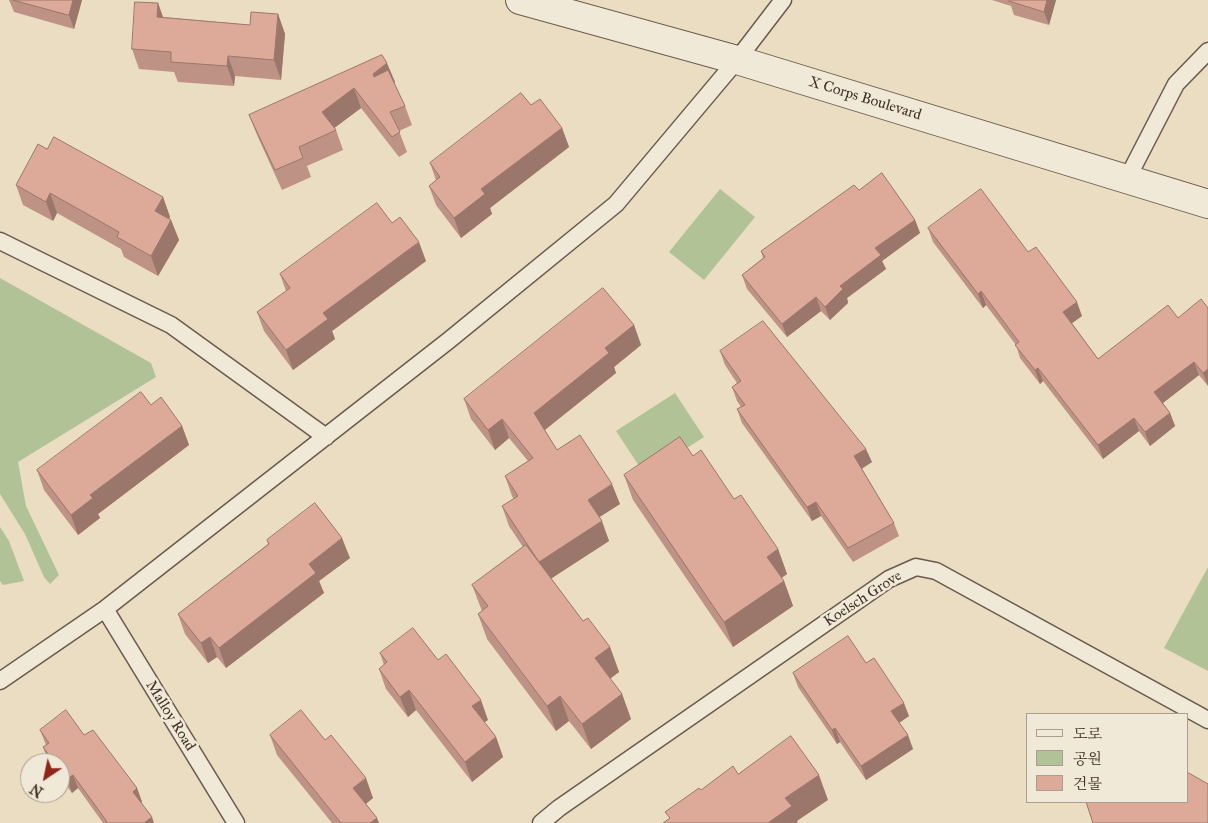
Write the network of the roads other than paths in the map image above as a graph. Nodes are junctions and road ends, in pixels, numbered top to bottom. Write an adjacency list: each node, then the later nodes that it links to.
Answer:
1 (520, 0): 4 (street, X Corps Boulevard)
2 (783, 0): 4 (lane)
3 (1208, 50): 5 (lane)
4 (737, 60): 5 (street, X Corps Boulevard); 8 (lane)
5 (1127, 179): 6 (street, X Corps Boulevard)
6 (1208, 204)
7 (0, 241): 8 (lane)
8 (326, 437): 9 (lane)
9 (105, 610): 10 (lane); 12 (lane, Malloy Road)
10 (0, 681)
11 (1208, 720): 13 (lane, Koelsch Grove)
12 (236, 823)
13 (541, 823)

